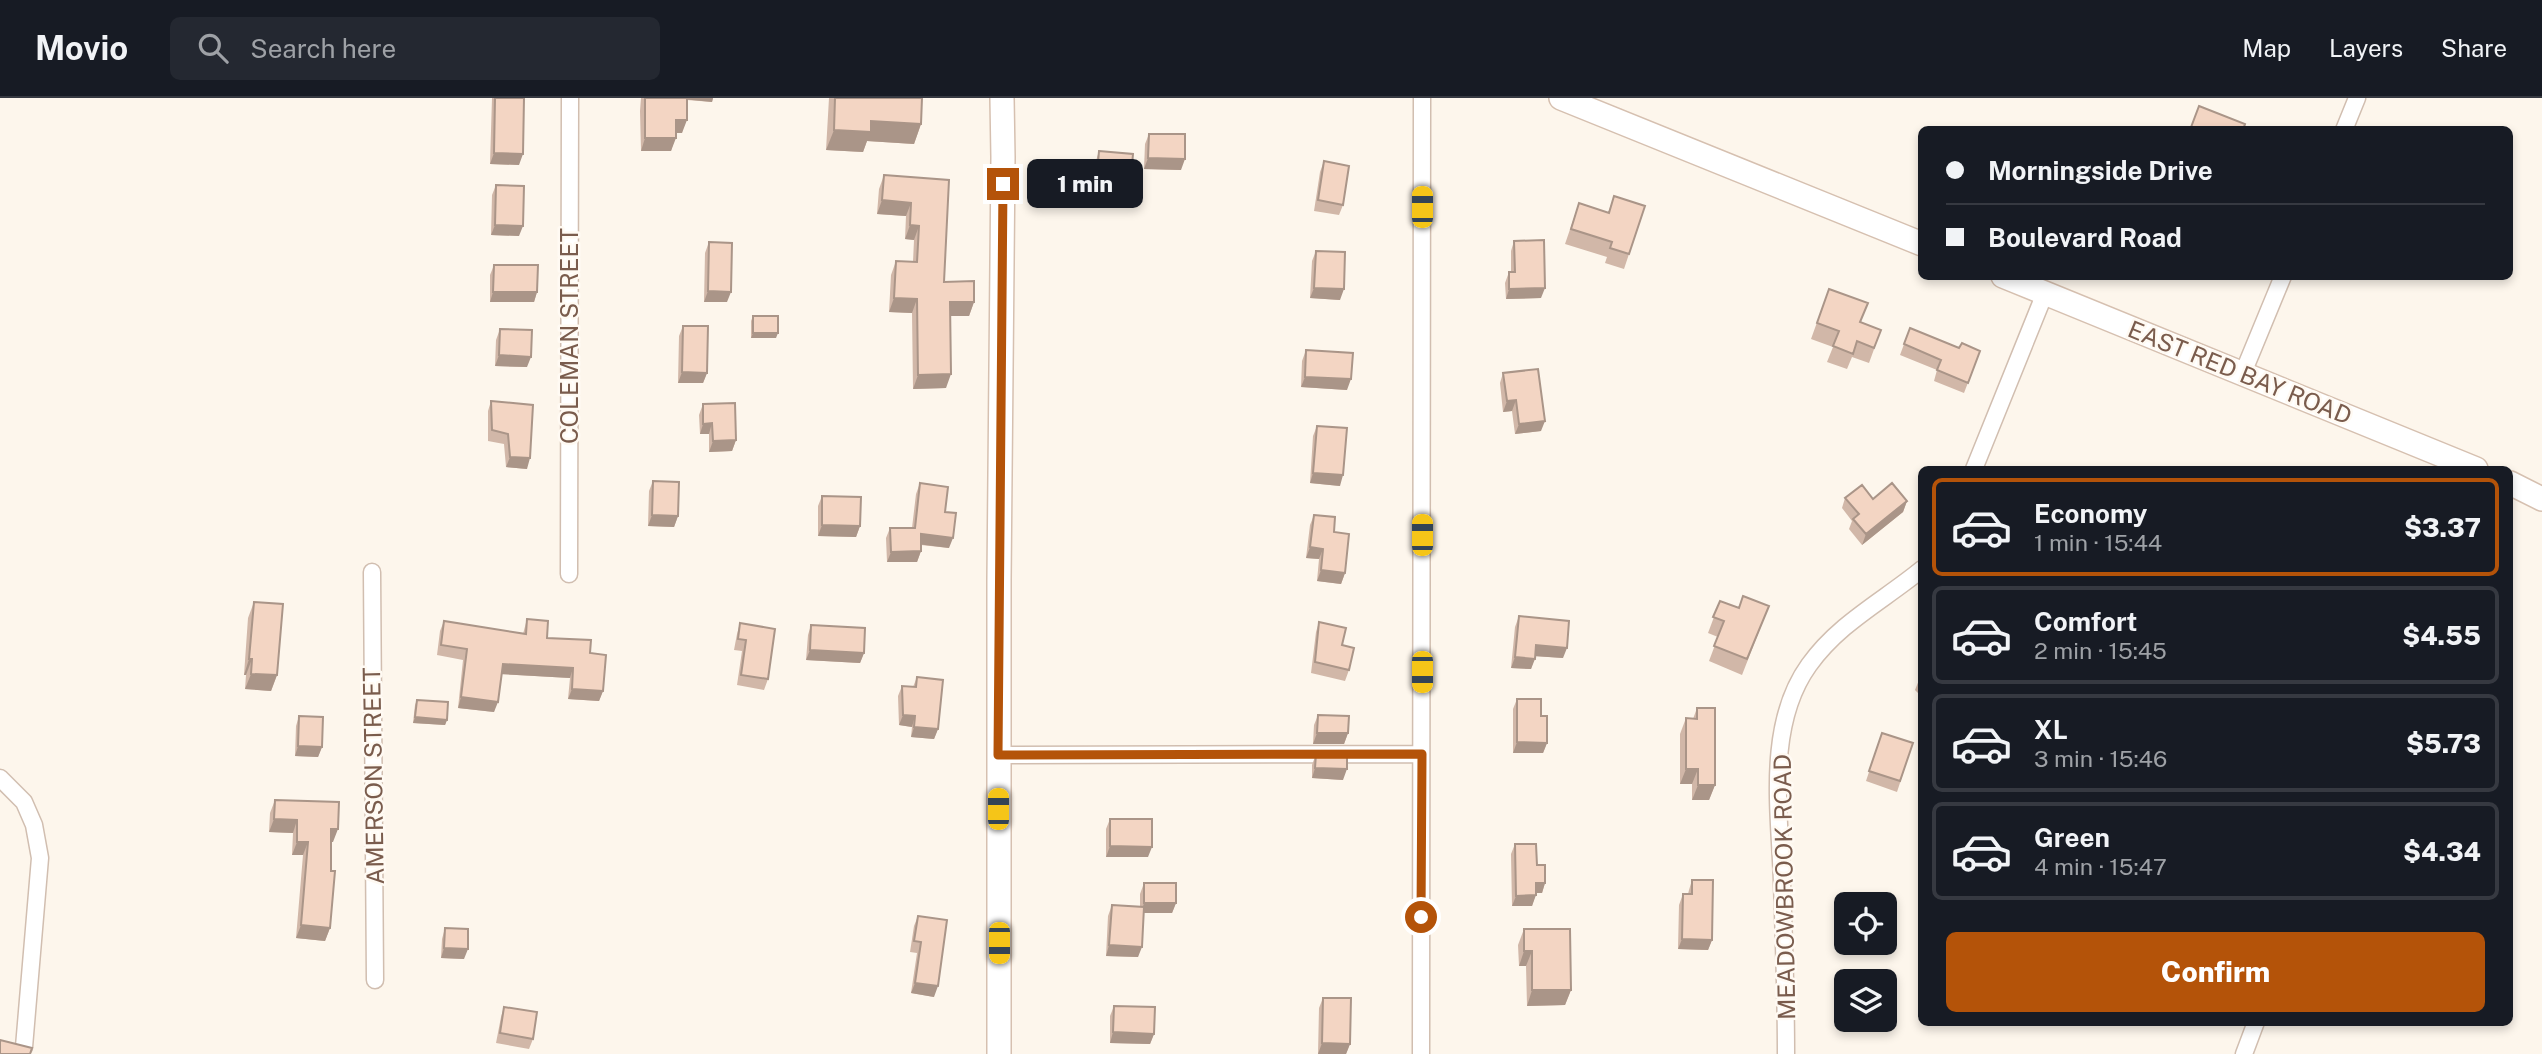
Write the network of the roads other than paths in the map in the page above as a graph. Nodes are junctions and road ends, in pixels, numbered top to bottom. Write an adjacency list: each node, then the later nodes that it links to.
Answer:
1 (570, 98): 18 (street, COLEMAN STREET)
2 (1002, 98): 20 (street)
3 (1422, 98): 19 (street)
4 (1561, 98): 7 (street)
5 (2357, 98): 6 (street)
6 (2346, 126)
7 (1918, 241)
8 (2013, 280): 10 (street, EAST RED BAY ROAD)
9 (2281, 280): 11 (street)
10 (2045, 293): 11 (street, EAST RED BAY ROAD); 12 (street)
11 (2243, 373): 13 (street, EAST RED BAY ROAD)
12 (1975, 466)
13 (2469, 466)
14 (2513, 485): 15 (street)
15 (2542, 499)
16 (372, 572): 22 (street, AMERSON STREET)
17 (1918, 572): 27 (street, MEADOWBROOK ROAD)
18 (569, 574)
19 (1422, 754): 20 (street); 26 (street)
20 (998, 755): 25 (street)
21 (0, 778): 24 (street)
22 (375, 980)
23 (2254, 1026): 28 (street)
24 (24, 1047)
25 (999, 1054)
26 (1421, 1054)
27 (1786, 1054)
28 (2244, 1054)

